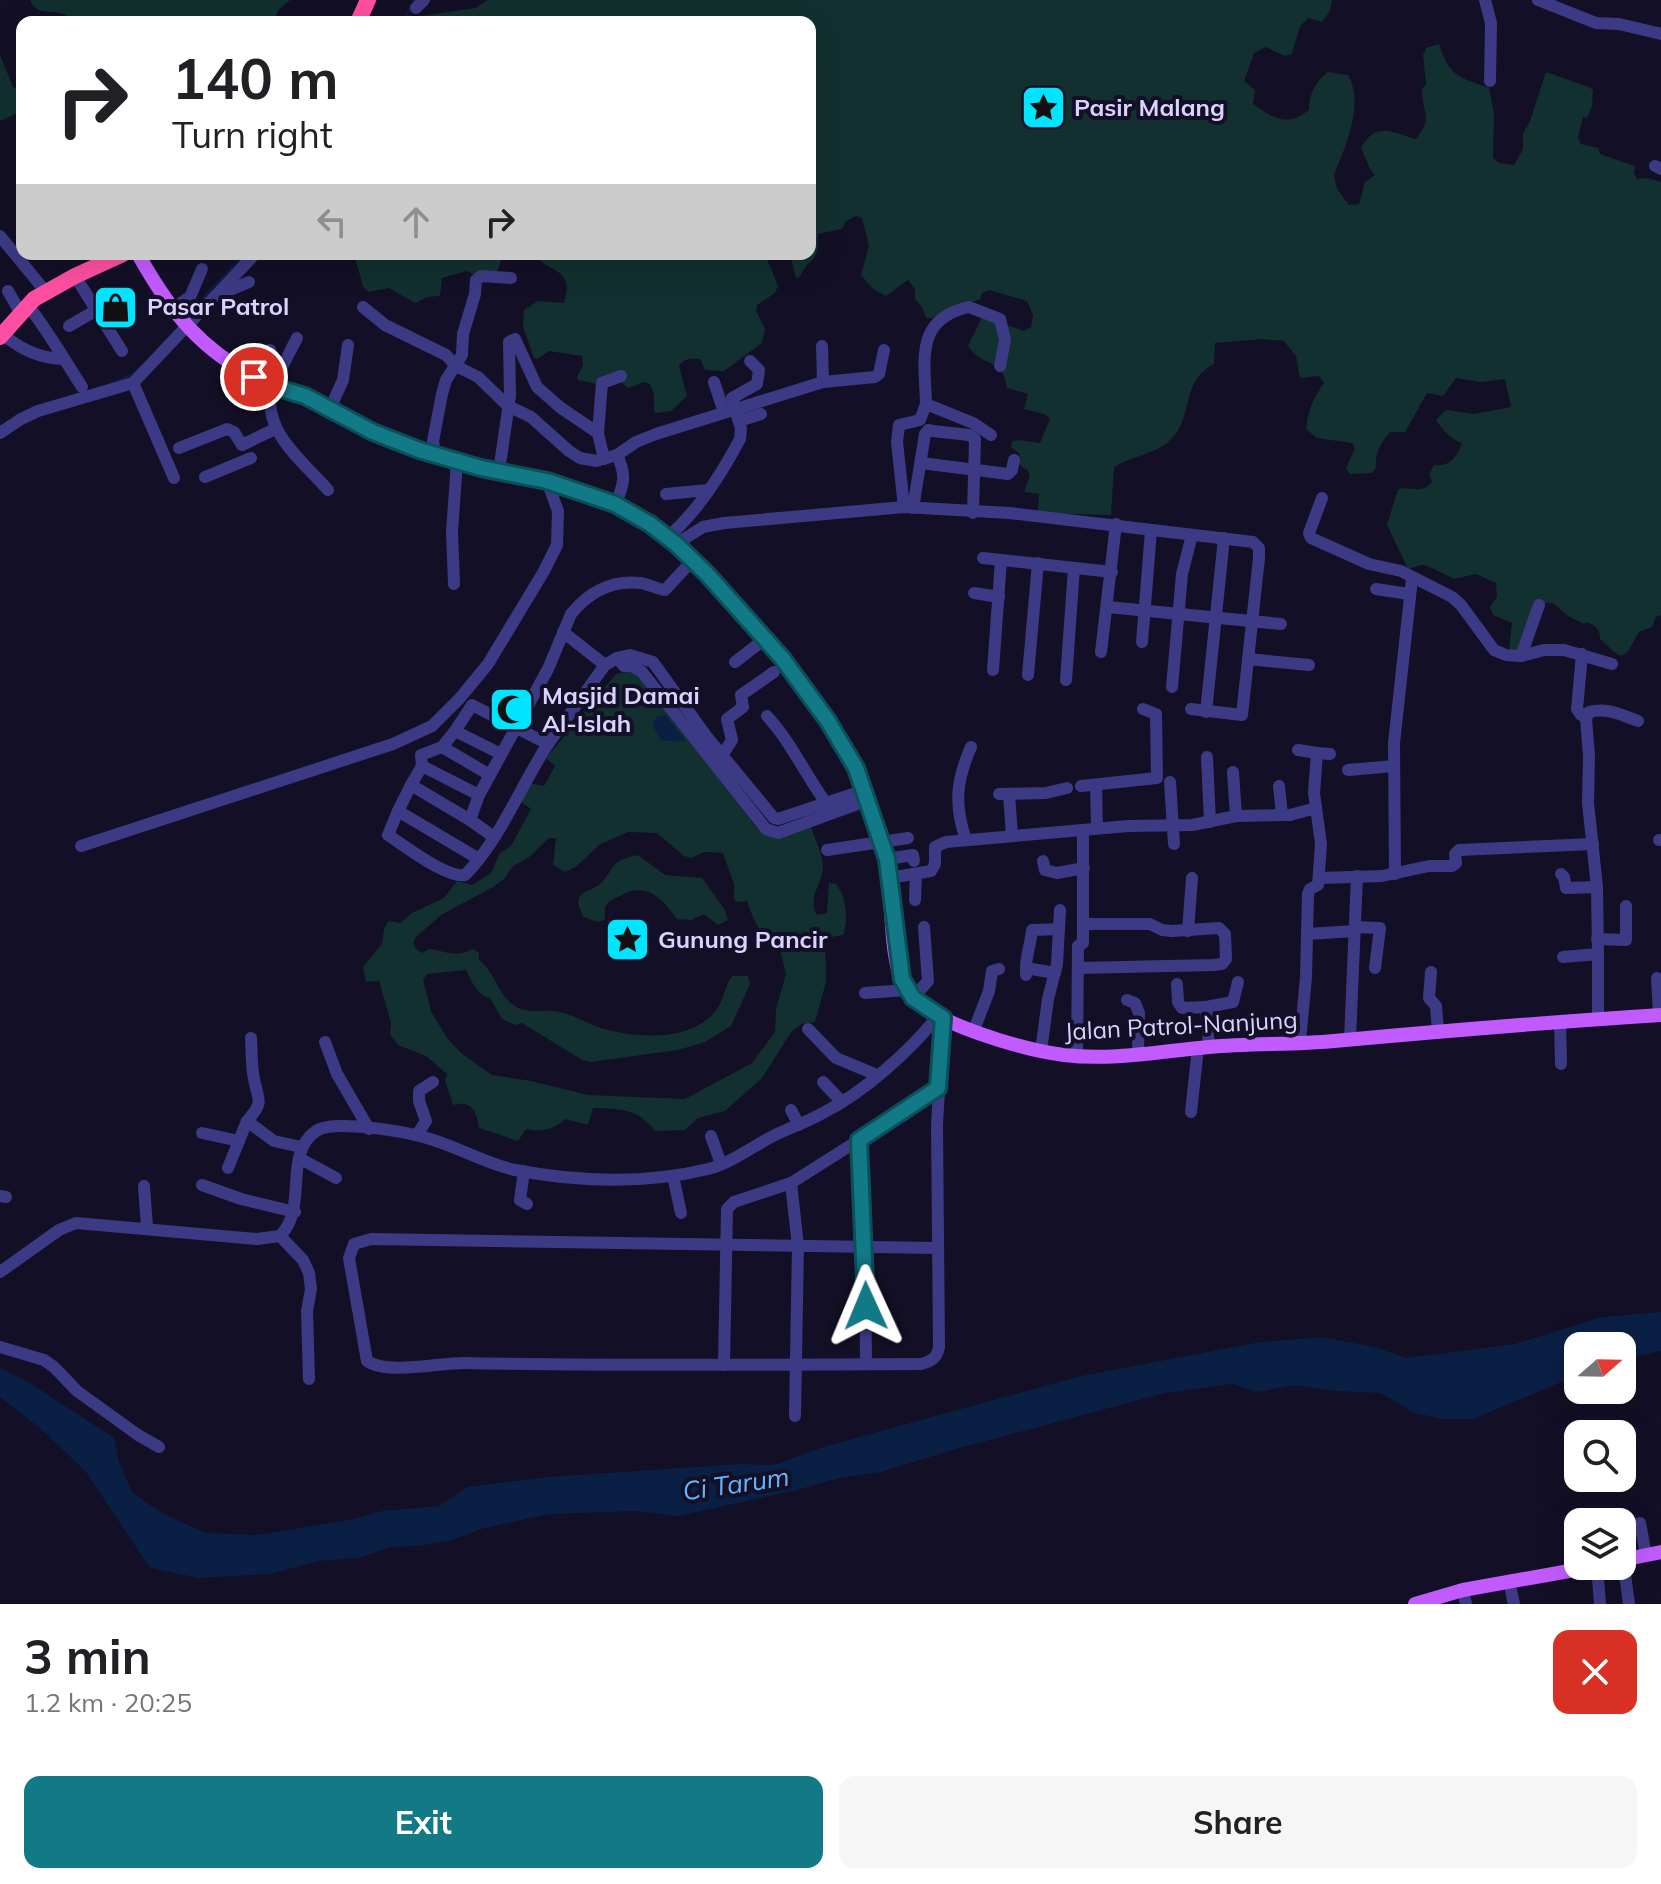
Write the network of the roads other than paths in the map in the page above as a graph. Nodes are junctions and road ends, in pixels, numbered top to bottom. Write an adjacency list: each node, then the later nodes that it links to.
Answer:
1 (1485, 0): 4 (street)
2 (1538, 0): 3 (street)
3 (1661, 34)
4 (1490, 81)
5 (0, 236): 6 (street)
6 (16, 255)
7 (20, 260): 16 (street)
8 (110, 260): 12 (highway)
9 (142, 260): 21 (main road)
10 (248, 260): 17 (street)
11 (202, 269): 21 (street)
12 (75, 276): 16 (highway); 20 (street)
13 (511, 278): 32 (street)
14 (249, 282): 17 (street)
15 (8, 291): 19 (street)
16 (46, 292): 19 (highway)
17 (211, 298): 21 (street)
18 (363, 307): 32 (street)
19 (24, 308): 23 (highway); 30 (street)
20 (95, 311): 22 (street); 29 (street)
21 (181, 320): 38 (street); 40 (main road)
22 (69, 326)
23 (1, 334): 30 (street)
24 (297, 338): 34 (street)
25 (348, 345): 43 (street)
26 (822, 346): 37 (street)
27 (270, 350): 34 (street)
28 (884, 350): 37 (street)
29 (122, 351)
30 (63, 359): 39 (street)
31 (750, 361): 44 (street)
32 (456, 366): 42 (street); 54 (street)
33 (1000, 366): 41 (street)
34 (280, 372): 40 (street)
35 (621, 376): 49 (street)
36 (714, 382): 44 (street)
37 (823, 382): 44 (street)
38 (133, 383): 48 (street); 62 (street)
39 (82, 387)
40 (275, 387): 43 (main road); 47 (street)
41 (926, 404): 46 (street); 69 (street)
42 (508, 406): 49 (street); 55 (street); 60 (street)
43 (329, 411): 54 (main road)
44 (732, 414): 45 (street); 55 (street); 65 (street)
45 (761, 414)
46 (956, 417): 50 (street); 51 (street)
47 (275, 429): 52 (street); 64 (street)
48 (0, 433)
49 (598, 433): 55 (street)
50 (957, 433): 58 (street); 59 (street)
51 (991, 435)
52 (242, 445): 53 (street); 61 (street)
53 (179, 448)
54 (435, 454): 57 (main road)
55 (611, 457): 68 (street)
56 (1014, 460): 59 (street)
57 (457, 462): 60 (main road); 83 (street)
58 (921, 463): 59 (street); 69 (street)
59 (974, 468): 70 (street)
60 (499, 471): 63 (main road)
61 (205, 477)
62 (174, 478)
63 (547, 481): 68 (main road); 157 (street)
64 (328, 490)
65 (708, 490): 66 (street); 75 (street)
66 (666, 494)
67 (1322, 498): 82 (street)
68 (615, 504): 75 (main road)
69 (909, 508): 70 (street); 75 (street)
70 (973, 513): 71 (street)
71 (1116, 524): 72 (street); 81 (street)
72 (1151, 531): 73 (street); 90 (street)
73 (1192, 535): 74 (street); 91 (street)
74 (1224, 538): 92 (street); 93 (street)
75 (672, 541): 78 (main road)
76 (983, 558): 77 (street)
77 (1001, 560): 79 (street); 87 (street)
78 (692, 561): 95 (street); 96 (main road)
79 (1038, 563): 80 (street); 109 (street)
80 (1074, 568): 81 (street); 110 (street)
81 (1112, 572): 89 (street)
82 (1412, 579): 86 (street); 100 (street)
83 (454, 584)
84 (1376, 589): 86 (street)
85 (974, 593): 87 (street)
86 (1409, 594): 128 (street)
87 (999, 597): 107 (street)
88 (1539, 605): 100 (street)
89 (1108, 607): 90 (street); 98 (street)
90 (1145, 611): 91 (street); 97 (street)
91 (1181, 614): 92 (street); 111 (street)
92 (1216, 617): 93 (street); 114 (street)
93 (1251, 622): 94 (street); 102 (street)
94 (1281, 624)
95 (563, 632): 105 (street); 118 (street)
96 (766, 638): 103 (street); 139 (main road)
97 (1142, 642)
98 (1101, 652)
99 (1582, 654): 100 (street); 104 (street); 115 (street)
100 (1521, 656)
101 (617, 658): 105 (street); 125 (street); 139 (street)
102 (1248, 659): 106 (street); 114 (street)
103 (735, 662)
104 (1612, 664)
105 (605, 665): 120 (street)
106 (1309, 665)
107 (993, 670)
108 (774, 672): 125 (street)
109 (1028, 675)
110 (1066, 680)
111 (1172, 687)
112 (1143, 709): 134 (street)
113 (1191, 709): 114 (street)
114 (1206, 712)
115 (1587, 715): 117 (street); 156 (street)
116 (767, 716): 140 (street)
117 (1638, 721)
118 (515, 728): 119 (street); 120 (street); 124 (street)
119 (455, 731): 121 (street); 124 (street)
120 (548, 744): 151 (street)
121 (442, 747): 127 (street); 131 (street)
122 (971, 747): 154 (street)
123 (1298, 750): 141 (street)
124 (501, 754): 131 (street)
125 (723, 754): 140 (street)
126 (1207, 757): 146 (street)
127 (422, 766): 133 (street); 138 (street)
128 (1394, 766): 129 (street); 164 (street)
129 (1348, 770)
130 (1233, 772): 144 (street)
131 (490, 775): 138 (street)
132 (1170, 782): 147 (street)
133 (411, 785): 142 (street); 145 (street)
134 (1096, 785): 135 (street); 148 (street)
135 (1081, 786)
136 (1279, 786): 143 (street)
137 (1067, 788): 150 (street)
138 (479, 795): 145 (street)
139 (866, 795): 140 (street); 153 (main road)
140 (826, 803)
141 (1316, 808): 143 (street); 170 (street)
142 (398, 811): 159 (street); 159 (street)
143 (1282, 815): 144 (street)
144 (1236, 816): 146 (street)
145 (470, 820): 151 (street)
146 (1210, 822): 147 (street)
147 (1173, 825): 148 (street); 155 (street)
148 (1097, 828): 149 (street)
149 (1083, 830): 150 (street); 163 (street)
150 (1012, 835): 154 (street)
151 (494, 837): 159 (street)
152 (908, 838): 153 (street)
153 (882, 840): 158 (street); 160 (main road)
154 (966, 840): 166 (street)
155 (1174, 844)
156 (1593, 844): 164 (street); 171 (street)
157 (81, 846)
158 (827, 850)
159 (479, 859)
160 (887, 859): 161 (street); 168 (main road)
161 (914, 861)
162 (1043, 861): 163 (street)
163 (1084, 868): 175 (street)
164 (1395, 874): 167 (street)
165 (1561, 874): 171 (street)
166 (916, 875): 168 (street); 172 (street)
167 (1357, 876): 170 (street); 178 (street)
168 (889, 878): 193 (main road)
169 (1192, 878): 179 (street)
170 (1320, 878): 180 (street)
171 (1597, 887): 181 (street)
172 (915, 900)
173 (1626, 906): 181 (street)
174 (1060, 910): 177 (street)
175 (1083, 924): 179 (street); 184 (street)
176 (924, 927): 193 (street)
177 (1059, 929): 188 (street); 188 (street)
178 (1355, 929): 180 (street); 185 (street); 204 (street)
179 (1188, 931): 184 (street)
180 (1307, 934): 206 (street)
181 (1597, 939): 182 (street)
182 (1598, 954): 183 (street); 198 (street)
183 (1563, 957)
184 (1078, 968): 210 (street)
185 (1375, 968)
186 (999, 969): 201 (street)
187 (1431, 972): 202 (street)
188 (1055, 973): 208 (street)
189 (1657, 978): 196 (street)
190 (1238, 982): 195 (street)
191 (1177, 984): 195 (street)
192 (865, 993): 193 (street)
193 (910, 994): 197 (main road, Jalan Patrol-Nanjung)
194 (1127, 1000): 209 (street)
195 (1206, 1007): 207 (street)
196 (1660, 1015): 198 (main road, Jalan Patrol-Nanjung)
197 (941, 1017): 201 (main road, Jalan Patrol-Nanjung); 212 (street); 215 (street)
198 (1598, 1019): 199 (main road, Jalan Patrol-Nanjung)
199 (1560, 1022): 202 (main road, Jalan Patrol-Nanjung); 211 (street)
200 (808, 1029): 212 (street)
201 (974, 1030): 208 (main road, Jalan Patrol-Nanjung)
202 (1438, 1031): 204 (main road, Jalan Patrol-Nanjung)
203 (251, 1038): 219 (street)
204 (1350, 1039): 206 (main road, Jalan Patrol-Nanjung)
205 (325, 1042): 221 (street)
206 (1300, 1042): 207 (main road, Jalan Patrol-Nanjung)
207 (1203, 1048): 209 (main road, Jalan Patrol-Nanjung); 218 (street)
208 (1041, 1051): 210 (main road, Jalan Patrol-Nanjung)
209 (1138, 1053): 210 (main road, Jalan Patrol-Nanjung)
210 (1077, 1056)
211 (1561, 1064)
212 (877, 1075): 216 (street)
213 (433, 1082): 223 (street)
214 (823, 1082): 216 (street)
215 (938, 1088): 225 (street); 245 (street)
216 (842, 1102): 220 (street)
217 (791, 1110): 220 (street)
218 (1191, 1112)
219 (247, 1121): 226 (street); 227 (street)
220 (799, 1125): 229 (street)
221 (369, 1129): 223 (street); 227 (street)
222 (202, 1133): 226 (street)
223 (417, 1135): 231 (street)
224 (711, 1136): 229 (street)
225 (859, 1140): 234 (street); 244 (street)
226 (239, 1141): 230 (street)
227 (300, 1153): 233 (street); 238 (street)
228 (703, 1157): 229 (street)
229 (719, 1158): 232 (street)
230 (228, 1168)
231 (524, 1171): 232 (street); 237 (street)
232 (673, 1176): 239 (street)
233 (336, 1178)
234 (791, 1183): 242 (street); 243 (street)
235 (202, 1185): 238 (street)
236 (144, 1186): 240 (street)
237 (527, 1204)
238 (295, 1212): 241 (street)
239 (681, 1213)
240 (147, 1227): 241 (street); 246 (street)
241 (280, 1236): 251 (street)
242 (727, 1245): 243 (street); 250 (street); 250 (street)
243 (798, 1246): 244 (street); 248 (street)
244 (865, 1247): 245 (street); 249 (street)
245 (937, 1248): 249 (street)
246 (0, 1272)
247 (0, 1347): 253 (street)
248 (796, 1364): 249 (street); 250 (street); 252 (street)
249 (866, 1364)
250 (724, 1365)
251 (309, 1379)
252 (795, 1416)
253 (159, 1447)
254 (1640, 1523): 255 (street)
255 (1653, 1554)
256 (1564, 1572): 259 (main road)
257 (1598, 1580): 263 (street)
258 (1625, 1580): 264 (street)
259 (1509, 1581): 260 (main road); 262 (street)
260 (1464, 1597): 261 (main road)
261 (1415, 1604)
262 (1514, 1604)
263 (1600, 1604)
264 (1629, 1604)

